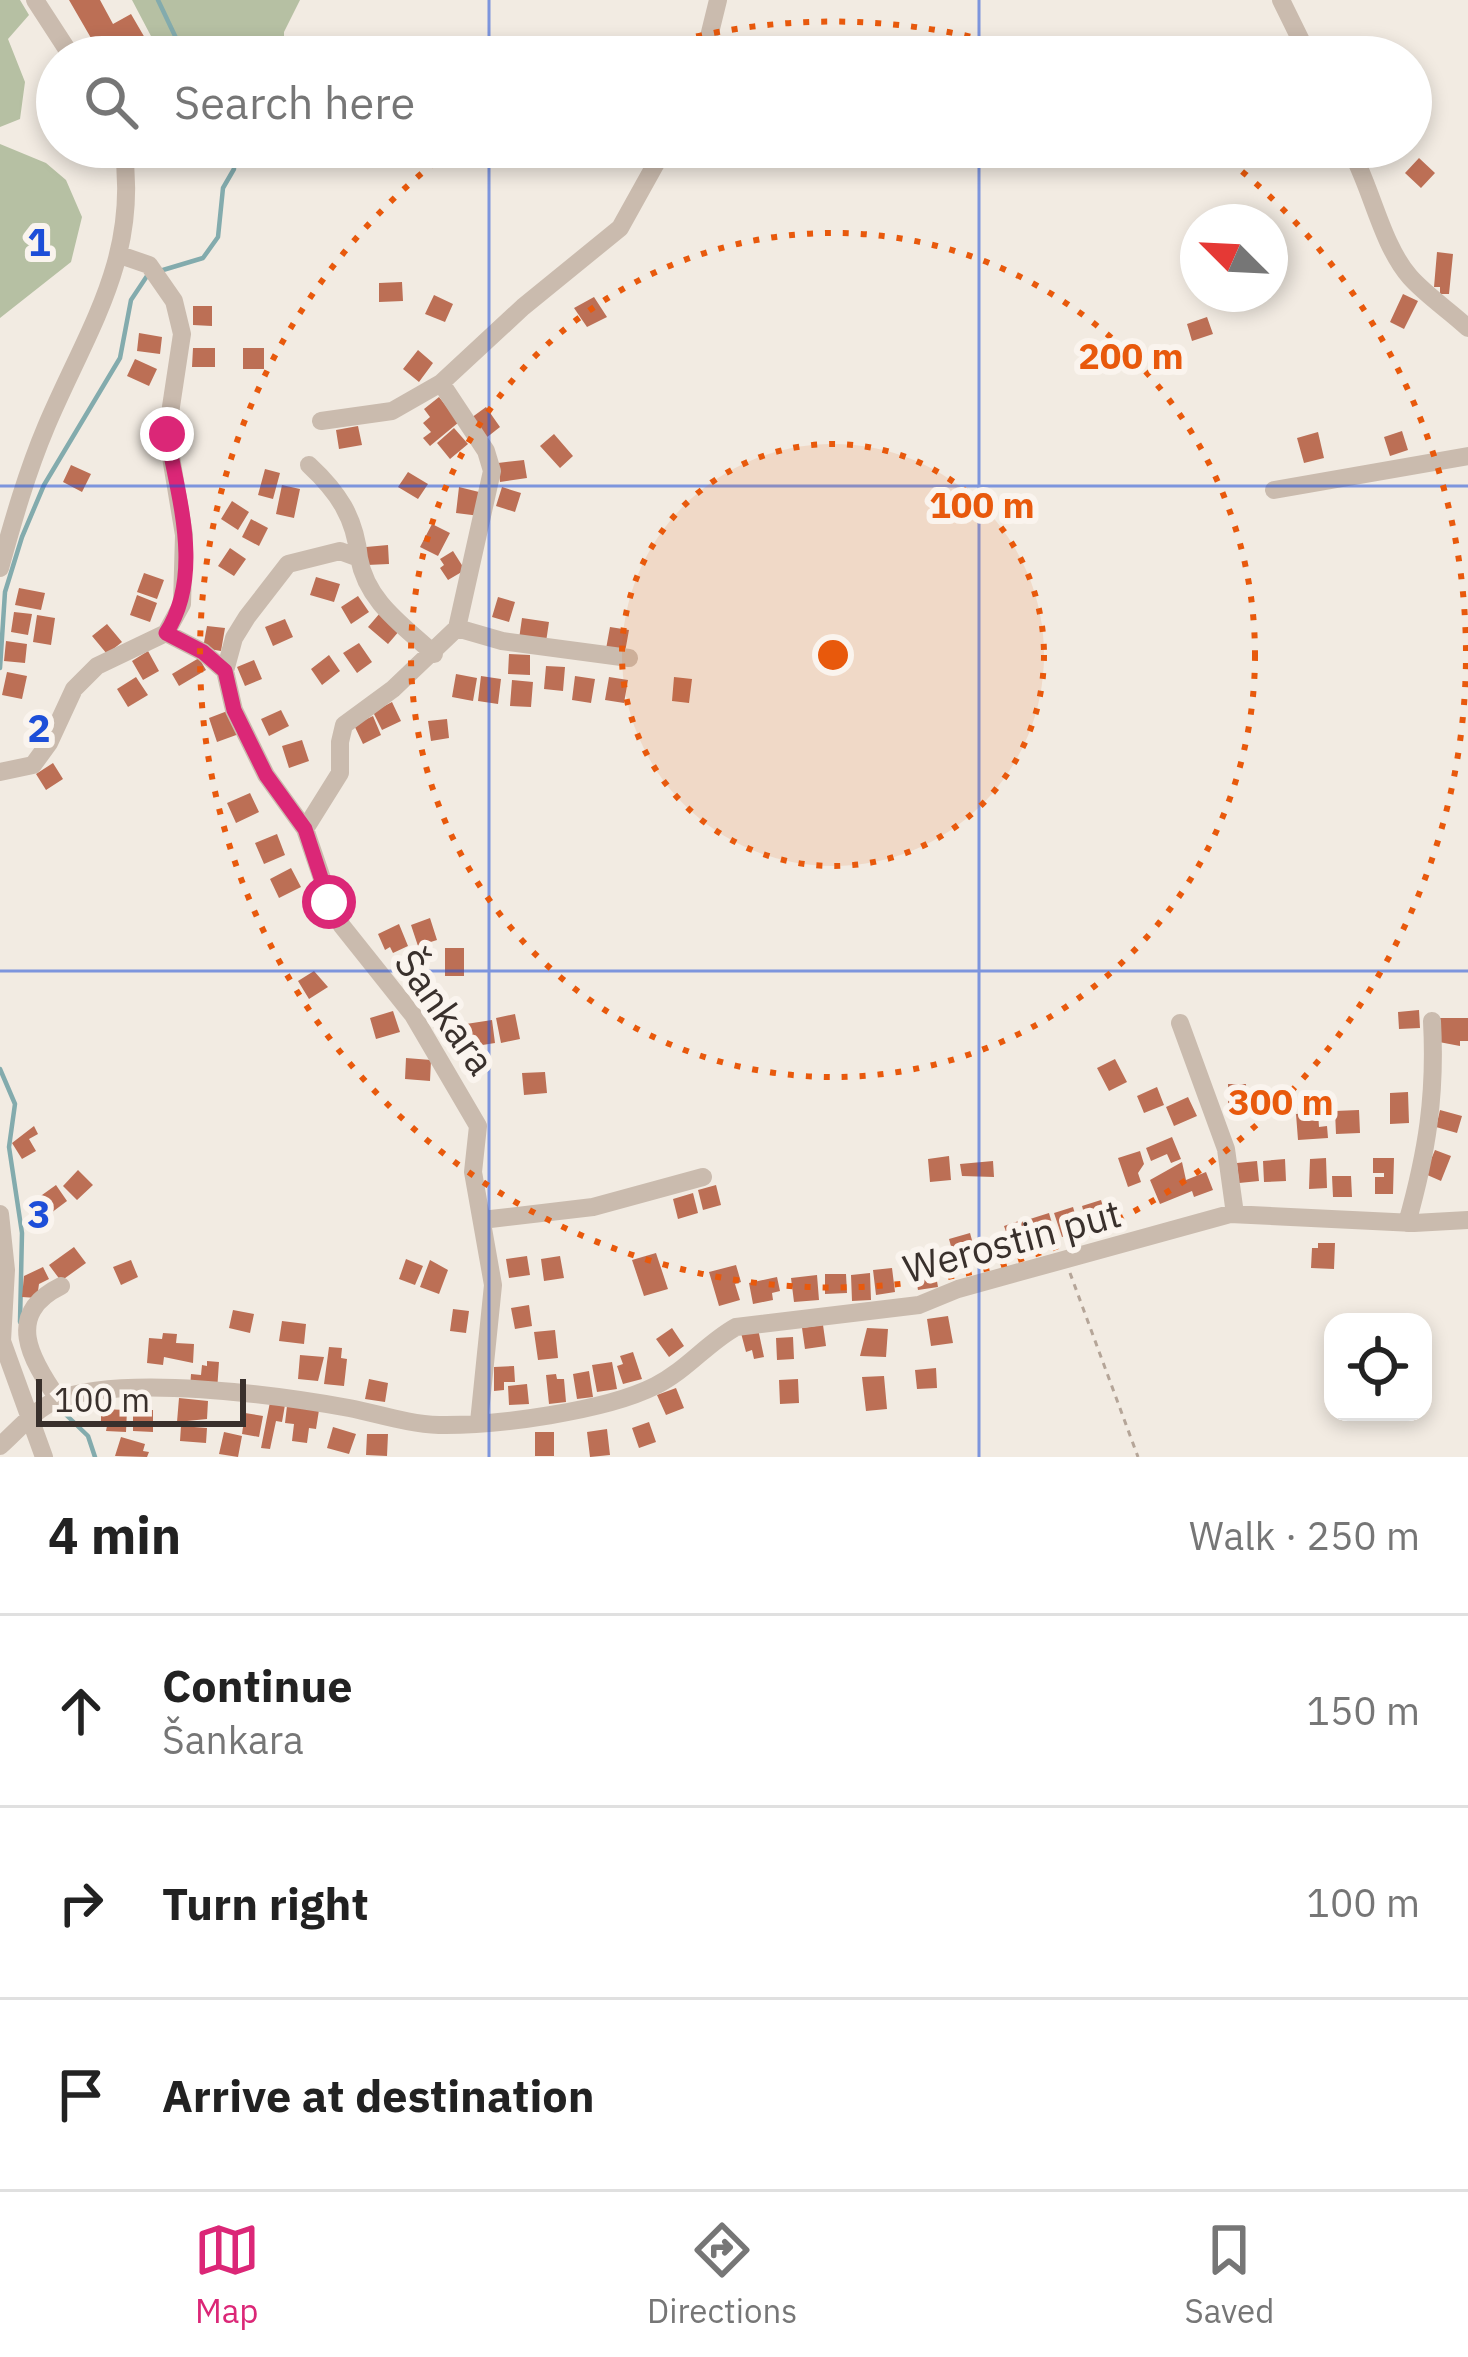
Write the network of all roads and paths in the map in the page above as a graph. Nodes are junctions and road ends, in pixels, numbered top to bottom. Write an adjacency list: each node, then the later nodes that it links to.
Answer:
1 (35, 0): 4 (street)
2 (718, 0): 5 (street)
3 (1281, 0): 6 (street)
4 (58, 36)
5 (709, 36)
6 (1299, 36)
7 (125, 168): 10 (street)
8 (653, 168): 12 (street)
9 (1360, 168): 11 (street)
10 (120, 255): 18 (street); 20 (street)
11 (1468, 328)
12 (441, 383): 13 (street); 19 (street)
13 (321, 421)
14 (1468, 456): 16 (street)
15 (309, 465): 17 (street)
16 (1274, 490)
17 (359, 558): 21 (street); 23 (street)
18 (0, 568)
19 (457, 628): 21 (street); 22 (street)
20 (166, 633): 23 (street); 24 (street)
21 (434, 654): 25 (street)
22 (629, 658)
23 (225, 671): 25 (street, Šankara)
24 (0, 772)
25 (305, 829): 31 (street, Šankara)
26 (1432, 1022): 33 (street)
27 (1180, 1023): 30 (street)
28 (703, 1177): 31 (street)
29 (0, 1214): 36 (street)
30 (1235, 1214): 33 (street, Werostin put); 34 (street, Werostin put)
31 (482, 1220): 37 (street, Šankara)
32 (1468, 1220): 33 (street, Werostin put)
33 (1407, 1223)
34 (1064, 1259): 37 (street, Werostin put); 40 (path)
35 (61, 1286): 36 (street)
36 (48, 1406): 37 (street, Werostin put); 38 (street); 39 (street)
37 (479, 1421)
38 (0, 1446)
39 (44, 1457)
40 (1138, 1457)

